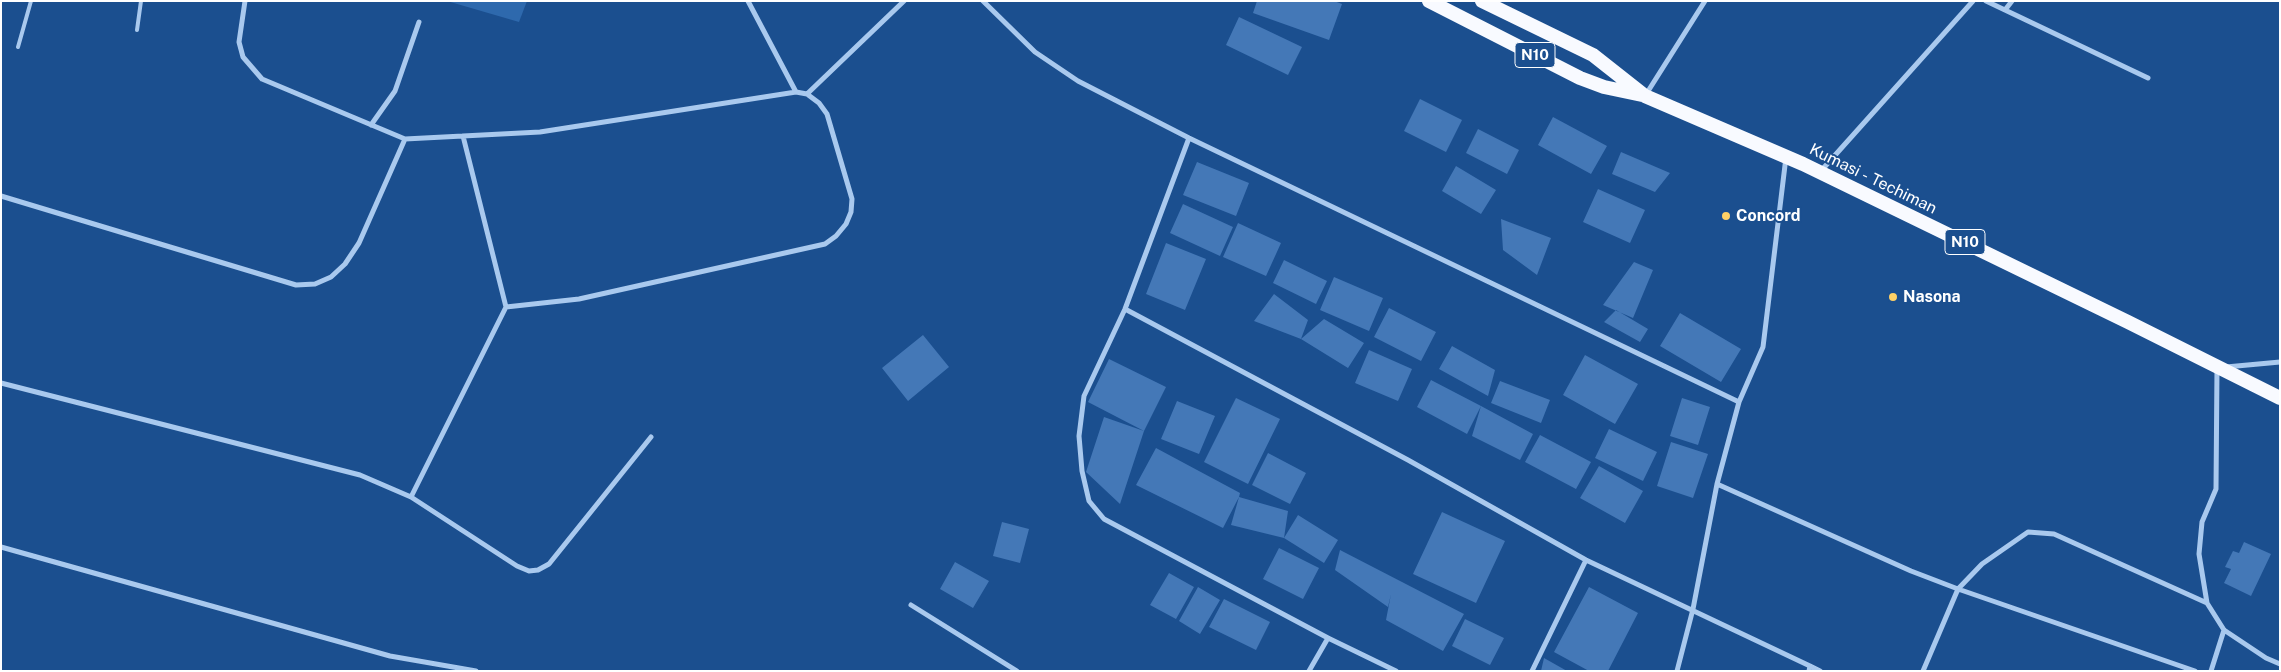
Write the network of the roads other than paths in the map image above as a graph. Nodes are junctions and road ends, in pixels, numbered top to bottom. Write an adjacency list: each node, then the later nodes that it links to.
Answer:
1 (31, 1): 16 (lane)
2 (141, 1): 15 (lane)
3 (245, 1): 21 (street)
4 (748, 1): 18 (street)
5 (904, 1): 19 (street)
6 (984, 1): 23 (street)
7 (1429, 1): 20 (highway, N10)
8 (1482, 1): 20 (highway, Kumasi - Techiman / N10)
9 (1705, 1): 20 (street)
10 (1974, 1): 26 (street)
11 (1986, 1): 13 (street)
12 (2012, 1): 13 (street)
13 (2005, 10): 17 (street)
14 (418, 22): 21 (street)
15 (137, 30)
16 (18, 46)
17 (2148, 78)
18 (796, 92): 19 (street); 22 (street)
19 (807, 94): 28 (street)
20 (1645, 96): 25 (highway, Kumasi - Techiman / N10)
21 (371, 125): 24 (street)
22 (463, 136): 24 (street); 28 (street)
23 (1189, 138): 29 (street); 34 (street)
24 (405, 140): 27 (street)
25 (1786, 156): 26 (highway, Kumasi - Techiman / N10); 34 (street)
26 (1820, 172): 31 (highway, Kumasi - Techiman / N10)
27 (1, 196)
28 (506, 306): 37 (street)
29 (1125, 309): 39 (street); 45 (street)
30 (2280, 362): 31 (street)
31 (2217, 368): 33 (highway, Kumasi - Techiman / N10); 41 (street)
32 (1, 383): 37 (street)
33 (2280, 398)
34 (1739, 402): 36 (street)
35 (651, 437): 37 (street)
36 (1718, 484): 40 (street); 43 (street)
37 (411, 497)
38 (1, 547): 48 (street)
39 (1586, 560): 43 (street); 52 (street)
40 (1958, 589): 41 (street); 55 (street); 56 (street)
41 (2207, 603): 44 (street)
42 (911, 605): 49 (street)
43 (1693, 609): 47 (street); 53 (street)
44 (2224, 630): 46 (street); 57 (street)
45 (1328, 638): 50 (street); 51 (street)
46 (2280, 664)
47 (1810, 668): 54 (street)
48 (476, 671)
49 (1017, 671)
50 (1309, 671)
51 (1396, 671)
52 (1532, 671)
53 (1677, 671)
54 (1820, 671)
55 (1923, 671)
56 (2195, 671)
57 (2211, 671)

